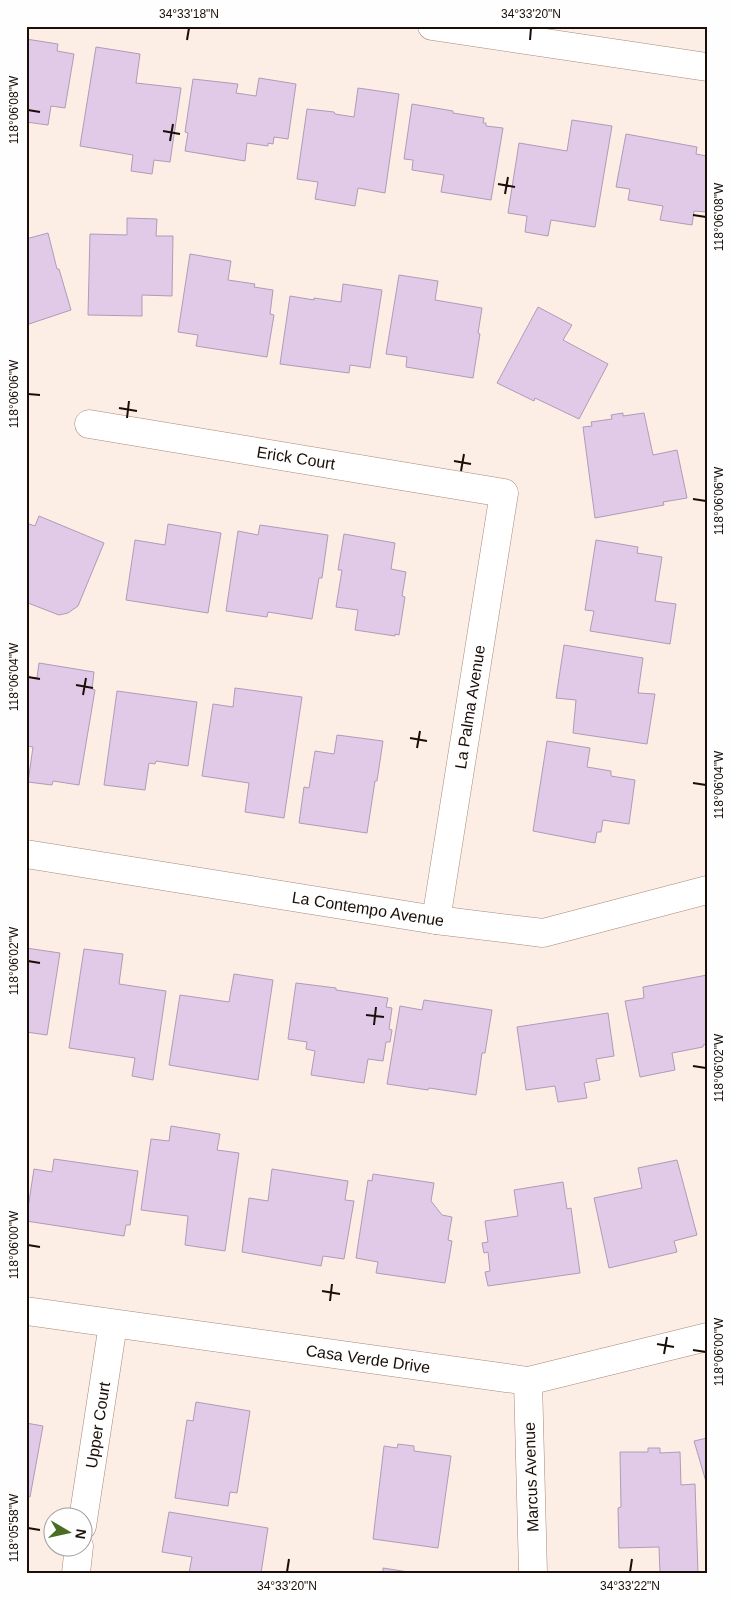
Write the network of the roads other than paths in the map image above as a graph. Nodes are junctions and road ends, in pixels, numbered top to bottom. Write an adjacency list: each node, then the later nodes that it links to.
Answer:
1 (432, 26): 2 (street)
2 (707, 67)
3 (89, 424): 4 (street, Erick Court)
4 (504, 493): 7 (street, La Palma Avenue)
5 (26, 854): 7 (street, La Contempo Avenue)
6 (707, 890): 7 (street, La Contempo Avenue)
7 (436, 920)
8 (26, 1311): 9 (street, Casa Verde Drive)
9 (113, 1324): 11 (street, Casa Verde Drive); 12 (street, Upper Court)
10 (707, 1337): 11 (street, Casa Verde Drive)
11 (528, 1381): 15 (street, Marcus Avenue)
12 (85, 1506)
13 (79, 1556): 14 (street)
14 (76, 1573)
15 (533, 1573)

